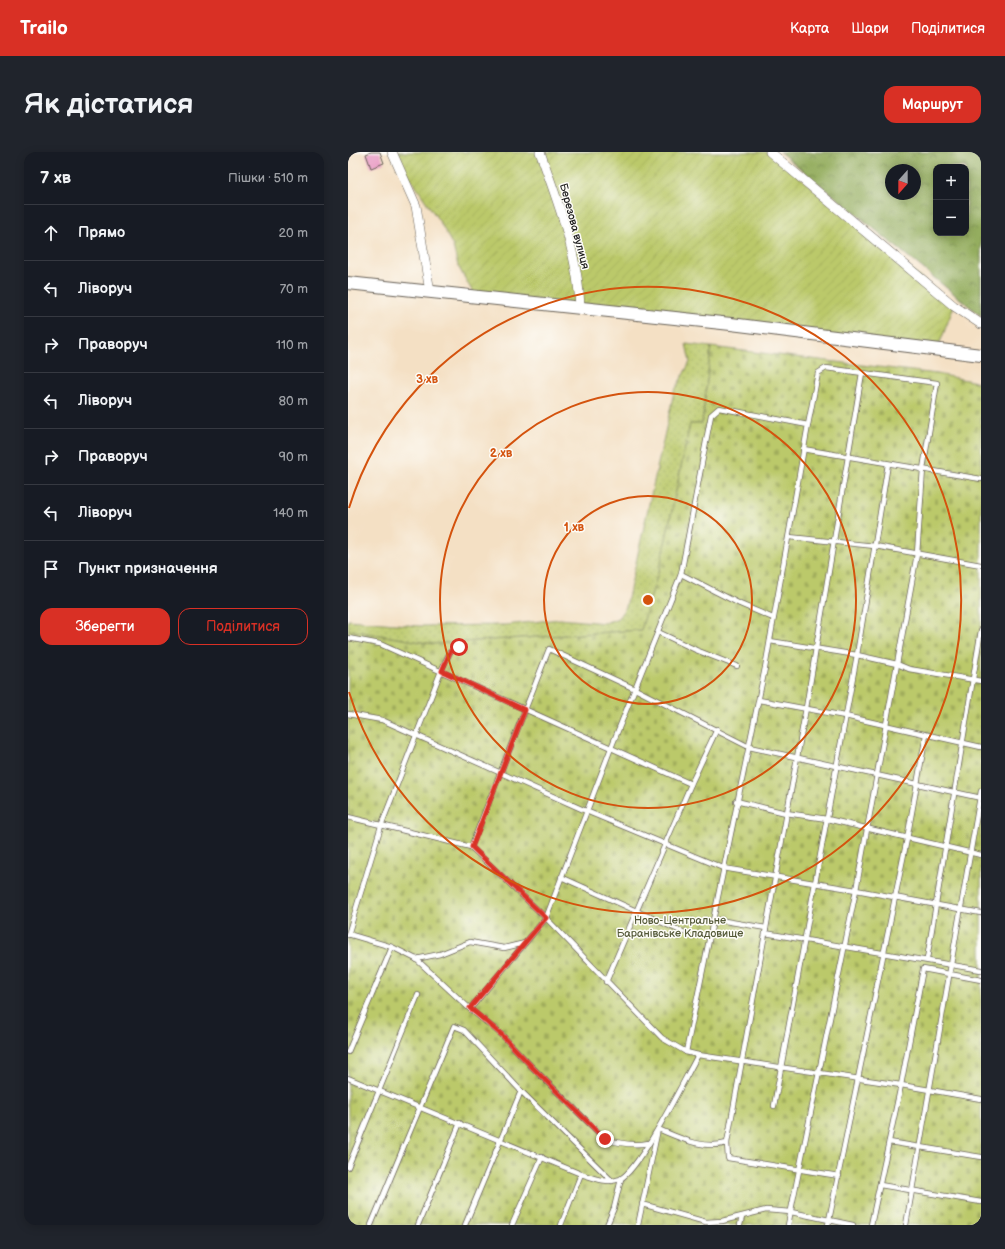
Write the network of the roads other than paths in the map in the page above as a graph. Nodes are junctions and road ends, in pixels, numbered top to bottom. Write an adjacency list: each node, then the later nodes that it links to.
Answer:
1 (392, 152): 5 (street)
2 (540, 152): 6 (street, Березова вулиця)
3 (770, 152): 7 (street)
4 (348, 283): 5 (main road)
5 (430, 292): 6 (main road)
6 (580, 308): 8 (main road)
7 (981, 324)
8 (981, 354)
9 (862, 373): 10 (lane); 12 (lane); 14 (lane)
10 (808, 425): 11 (lane); 21 (lane)
11 (803, 449): 12 (lane); 16 (lane)
12 (848, 456): 13 (lane); 17 (lane)
13 (888, 464): 14 (lane); 18 (lane)
14 (923, 469): 15 (lane); 19 (lane)
15 (981, 478)
16 (789, 537): 17 (lane); 22 (lane)
17 (834, 541): 18 (lane); 28 (lane)
18 (875, 546): 19 (lane); 29 (lane)
19 (916, 554): 20 (lane); 30 (lane)
20 (981, 565)
21 (681, 574): 22 (lane); 24 (lane)
22 (773, 618): 26 (lane)
23 (981, 630): 33 (lane)
24 (658, 632): 31 (lane); 35 (lane)
25 (348, 638): 32 (lane)
26 (770, 641): 28 (lane); 36 (lane)
27 (459, 647): 32 (lane)
28 (816, 649): 29 (lane); 37 (lane)
29 (856, 655): 30 (lane); 40 (lane)
30 (897, 664): 33 (lane); 41 (lane)
31 (737, 666)
32 (442, 671): 38 (lane); 44 (lane)
33 (973, 679): 34 (lane); 45 (lane)
34 (981, 680)
35 (635, 688): 38 (lane); 42 (lane); 48 (lane)
36 (759, 700): 37 (lane); 46 (lane)
37 (806, 708): 40 (lane); 49 (lane)
38 (525, 710): 48 (lane); 51 (lane)
39 (348, 714): 44 (lane)
40 (845, 716): 41 (lane); 50 (lane)
41 (885, 726): 43 (lane); 52 (lane)
42 (717, 729): 46 (lane); 53 (lane)
43 (926, 735): 45 (lane); 54 (lane)
44 (417, 736): 51 (lane); 63 (lane)
45 (963, 743): 47 (lane); 56 (lane)
46 (749, 747): 49 (lane); 58 (lane)
47 (981, 747)
48 (611, 748): 53 (lane); 59 (lane)
49 (797, 758): 50 (lane); 60 (lane)
50 (836, 766): 52 (lane); 62 (lane)
51 (500, 773): 59 (lane); 67 (lane)
52 (877, 776): 54 (lane); 64 (lane)
53 (691, 784): 66 (lane)
54 (918, 784): 56 (lane); 65 (lane)
55 (981, 791): 57 (lane)
56 (955, 792): 57 (lane); 68 (lane)
57 (980, 798): 69 (lane)
58 (736, 801): 60 (lane); 71 (lane)
59 (586, 811): 66 (lane); 73 (lane)
60 (786, 813): 62 (lane); 72 (lane)
61 (348, 817): 63 (lane)
62 (827, 819): 64 (lane); 74 (lane)
63 (381, 826): 67 (lane); 86 (lane)
64 (866, 830): 65 (lane); 75 (lane)
65 (907, 839): 68 (lane); 76 (lane)
66 (665, 844): 71 (lane); 79 (lane)
67 (472, 847): 81 (lane)
68 (946, 847): 69 (lane); 77 (lane)
69 (970, 853): 70 (lane); 78 (lane)
70 (981, 855)
71 (723, 868): 72 (lane); 82 (lane)
72 (776, 876): 74 (lane); 83 (lane)
73 (562, 877): 79 (lane); 81 (lane)
74 (816, 883): 75 (lane); 87 (lane)
75 (856, 890): 76 (lane); 89 (lane)
76 (896, 897): 77 (lane); 91 (lane)
77 (937, 905): 78 (lane); 93 (lane)
78 (959, 909): 80 (lane); 94 (lane)
79 (636, 912): 84 (lane); 98 (lane)
80 (981, 913)
81 (546, 918): 88 (lane); 98 (lane)
82 (713, 919): 83 (lane); 102 (lane)
83 (766, 928): 85 (lane)
84 (683, 932)
85 (765, 933): 87 (lane); 104 (lane)
86 (348, 934): 90 (lane)
87 (805, 940): 89 (lane); 105 (lane)
88 (525, 943): 92 (lane); 100 (lane)
89 (845, 946): 91 (lane); 106 (lane)
90 (392, 947): 92 (lane); 101 (lane)
91 (885, 952): 93 (lane); 108 (lane)
92 (416, 959): 100 (lane)
93 (927, 959): 94 (lane)
94 (951, 963): 95 (lane); 96 (lane)
95 (981, 970)
96 (950, 973): 97 (lane); 109 (lane); 110 (lane)
97 (981, 980)
98 (606, 982): 102 (lane)
99 (418, 995): 111 (lane)
100 (470, 1008): 120 (lane)
101 (348, 1052)
102 (686, 1052): 103 (lane)
103 (698, 1055): 104 (lane); 117 (lane)
104 (740, 1062): 105 (lane); 121 (lane)
105 (780, 1068): 106 (lane); 114 (lane)
106 (818, 1074): 108 (lane); 126 (lane)
107 (348, 1078): 111 (lane)
108 (859, 1080): 109 (lane); 128 (lane)
109 (901, 1085): 110 (lane); 119 (lane)
110 (929, 1089): 113 (lane); 122 (lane)
111 (379, 1090): 115 (lane); 125 (lane)
112 (521, 1091): 115 (lane); 118 (lane); 130 (lane)
113 (981, 1099)
114 (774, 1106)
115 (419, 1107): 116 (lane); 138 (lane)
116 (460, 1123): 118 (lane); 139 (lane)
117 (658, 1129): 120 (lane); 121 (lane); 134 (lane)
118 (500, 1140): 123 (lane); 140 (lane)
119 (889, 1142): 122 (lane); 131 (lane)
120 (649, 1143): 129 (lane)
121 (727, 1143): 126 (lane)
122 (920, 1147): 124 (lane); 132 (lane)
123 (542, 1157): 127 (lane); 141 (lane)
124 (981, 1157)
125 (348, 1167)
126 (800, 1169): 128 (lane); 135 (lane)
127 (581, 1174): 130 (lane); 142 (lane)
128 (839, 1176): 137 (lane)
129 (621, 1179): 130 (lane); 143 (lane)
130 (612, 1181)
131 (880, 1185): 132 (lane); 148 (lane)
132 (912, 1191): 133 (lane); 149 (lane)
133 (981, 1202)
134 (642, 1204): 136 (lane); 144 (lane)
135 (791, 1212): 136 (lane); 137 (lane); 146 (lane)
136 (742, 1217): 145 (lane)
137 (829, 1223): 147 (lane)
138 (371, 1225)
139 (418, 1225)
140 (465, 1225)
141 (512, 1225)
142 (561, 1225)
143 (607, 1225)
144 (638, 1225)
145 (740, 1225)
146 (788, 1225)
147 (853, 1225)
148 (871, 1225)
149 (906, 1225)

